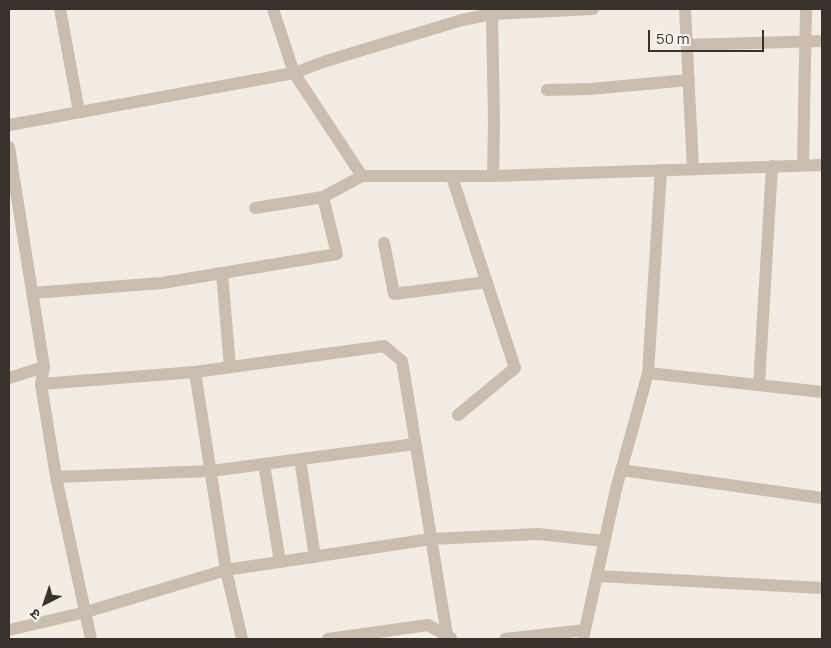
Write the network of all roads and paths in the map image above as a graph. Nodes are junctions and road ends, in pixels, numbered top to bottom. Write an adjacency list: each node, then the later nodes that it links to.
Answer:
1 (60, 9): 13 (street)
2 (273, 9): 10 (street)
3 (593, 9): 6 (street)
4 (685, 9): 9 (street)
5 (806, 9): 7 (street)
6 (492, 14): 10 (street); 22 (street)
7 (805, 41): 8 (street); 9 (street); 16 (street)
8 (822, 41)
9 (687, 45): 11 (street)
10 (294, 73): 13 (street); 21 (street)
11 (689, 80): 12 (street); 19 (street)
12 (547, 90)
13 (80, 112): 14 (street)
14 (9, 125)
15 (9, 147): 29 (street)
16 (803, 165): 17 (street); 18 (street)
17 (822, 165)
18 (772, 166): 19 (street); 36 (street)
19 (693, 169): 20 (street)
20 (661, 170): 22 (street); 33 (street)
21 (362, 176): 23 (street); 24 (street)
22 (493, 176): 23 (street)
23 (452, 177): 28 (street)
24 (323, 197): 25 (street); 27 (street)
25 (255, 208)
26 (384, 243): 28 (street)
27 (222, 274): 29 (street); 31 (street)
28 (487, 282): 38 (street)
29 (32, 293): 30 (street)
30 (44, 367): 34 (street); 35 (street)
31 (230, 367): 32 (street); 39 (street)
32 (195, 372): 35 (street); 43 (street)
33 (648, 372): 36 (street); 42 (street)
34 (9, 378)
35 (41, 384): 44 (street)
36 (760, 385): 37 (street)
37 (822, 392)
38 (458, 415)
39 (415, 444): 40 (street); 46 (street)
40 (300, 459): 41 (street); 48 (street)
41 (264, 464): 43 (street); 49 (street)
42 (621, 470): 45 (street); 47 (street)
43 (210, 471): 44 (street); 50 (street)
44 (56, 477): 53 (street)
45 (822, 498)
46 (431, 539): 47 (street); 48 (street); 54 (street)
47 (604, 541): 51 (street)
48 (315, 556): 49 (street)
49 (280, 562): 50 (street)
50 (226, 570): 53 (street); 61 (street)
51 (596, 576): 52 (street); 57 (street)
52 (822, 588)
53 (86, 612): 56 (street); 60 (street)
54 (443, 614): 55 (street); 59 (street)
55 (428, 625): 58 (street); 59 (street)
56 (9, 630)
57 (584, 635): 63 (street)
58 (374, 636): 62 (street)
59 (450, 637)
60 (91, 639)
61 (242, 639)
62 (328, 639)
63 (505, 639)

